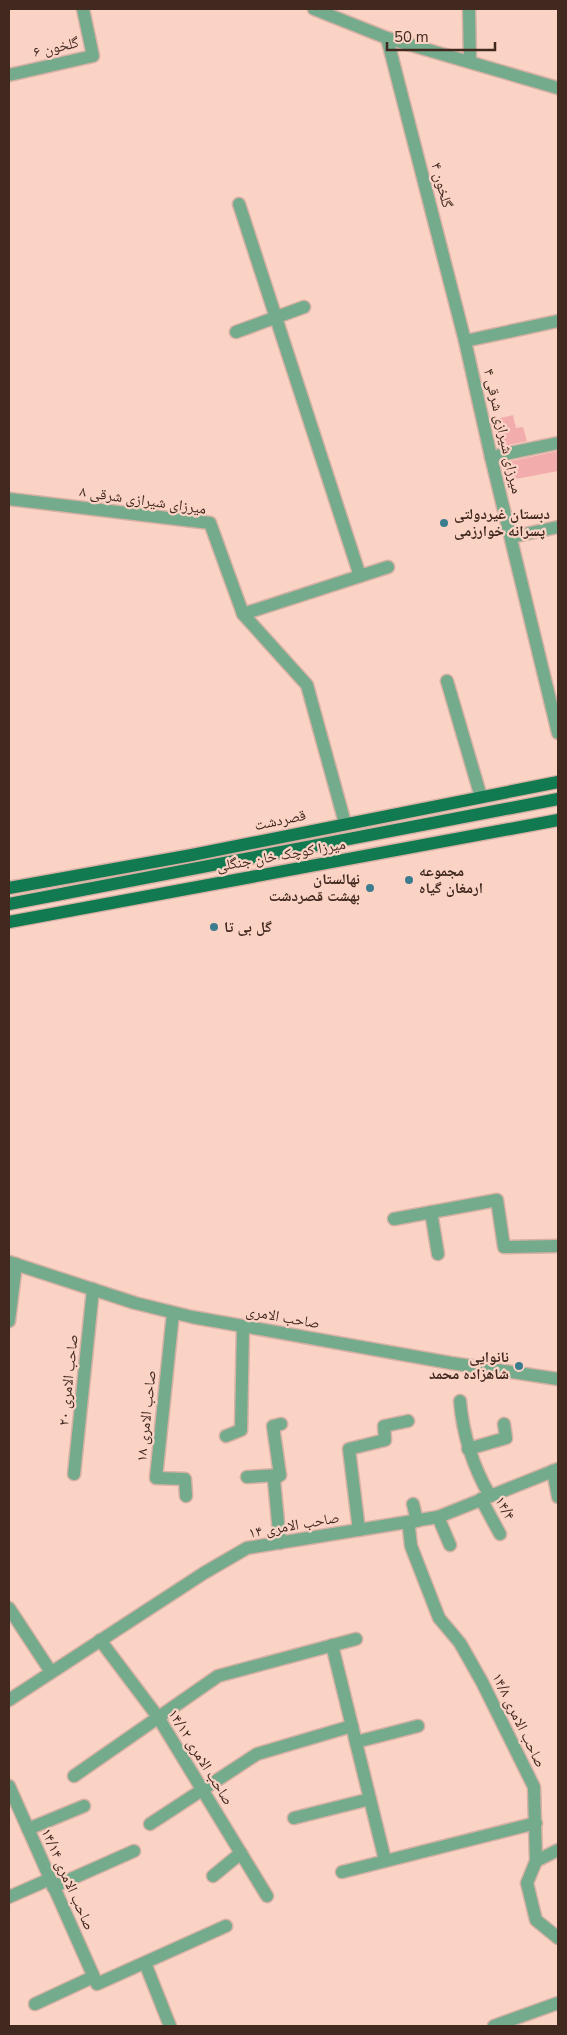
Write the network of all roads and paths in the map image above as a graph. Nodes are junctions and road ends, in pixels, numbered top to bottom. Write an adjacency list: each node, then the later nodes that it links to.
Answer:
1 (83, 9): 6 (street, ۶ گلخون)
2 (314, 9): 4 (street)
3 (469, 9): 5 (street)
4 (387, 38): 5 (street); 13 (street, ۴ گلخون)
5 (470, 62): 7 (street)
6 (9, 75)
7 (558, 88)
8 (239, 204): 10 (street)
9 (304, 307): 10 (street)
10 (276, 317): 12 (street); 20 (street)
11 (558, 321): 13 (street)
12 (236, 332)
13 (465, 341): 15 (street, ۴ میرزای شیرازی شرقی)
14 (558, 443): 15 (street)
15 (491, 457): 18 (street, ۴ میرزای شیرازی شرقی)
16 (9, 499): 21 (street, ۸ میرزای شیرازی شرقی)
17 (558, 528): 18 (street)
18 (511, 537): 23 (street, ۴ میرزای شیرازی شرقی)
19 (388, 567): 20 (street)
20 (360, 576): 21 (street)
21 (243, 614): 29 (street, ۸ میرزای شیرازی شرقی)
22 (447, 681): 25 (street)
23 (558, 732)
24 (558, 782): 25 (main road, قصردشت)
25 (481, 797): 27 (main road); 29 (main road, قصردشت)
26 (558, 799): 27 (main road)
27 (483, 813): 30 (main road)
28 (558, 820): 31 (main road, میرزا کوچک خان جنگلی)
29 (345, 824): 32 (main road, قصردشت)
30 (195, 870): 31 (main road); 33 (main road)
31 (198, 887): 34 (main road, میرزا کوچک خان جنگلی)
32 (9, 888)
33 (9, 904)
34 (9, 922)
35 (431, 1212): 36 (street); 37 (street); 38 (street)
36 (394, 1219)
37 (558, 1246)
38 (438, 1254)
39 (12, 1263): 40 (street, صاحب الامری); 42 (street)
40 (93, 1289): 41 (street, صاحب الامری); 52 (street, ۲۰ صاحب الامری)
41 (173, 1313): 43 (street, صاحب الامری); 55 (street, ۱۸ صاحب الامری)
42 (9, 1321)
43 (243, 1327): 44 (street, صاحب الامری); 49 (street)
44 (558, 1379)
45 (460, 1401): 50 (street, ۱۴/۴)
46 (408, 1421): 61 (street)
47 (281, 1424): 53 (street)
48 (504, 1424): 50 (street)
49 (226, 1436)
50 (468, 1449): 56 (street, ۱۴/۴)
51 (556, 1470): 56 (street, ۱۴ صاحب الامری); 57 (street)
52 (74, 1474)
53 (280, 1474): 54 (street); 63 (street)
54 (247, 1477)
55 (186, 1496)
56 (485, 1497): 59 (street, ۱۴ صاحب الامری); 62 (street, ۱۴/۴)
57 (558, 1497)
58 (413, 1504): 60 (street, صاحب الامری ۱۴/۸)
59 (438, 1517): 60 (street, ۱۴ صاحب الامری); 64 (street)
60 (414, 1521): 61 (street, ۱۴ صاحب الامری); 81 (street, صاحب الامری ۱۴/۸)
61 (359, 1530): 63 (street, ۱۴ صاحب الامری)
62 (500, 1534)
63 (280, 1542): 67 (street, ۱۴ صاحب الامری)
64 (450, 1545)
65 (9, 1608): 69 (street)
66 (356, 1639): 68 (street)
67 (100, 1640): 69 (street, ۱۴ صاحب الامری); 71 (street, ۱۴/۱۲ صاحب الامری)
68 (332, 1645): 71 (street); 72 (street)
69 (51, 1672): 70 (street, ۱۴ صاحب الامری)
70 (9, 1700)
71 (158, 1717): 75 (street); 77 (street, ۱۴/۱۲ صاحب الامری)
72 (352, 1726): 74 (street); 77 (street)
73 (418, 1726): 74 (street)
74 (356, 1742): 78 (street)
75 (74, 1776)
76 (9, 1786): 83 (street, ۱۴/۱۴ صاحب الامری)
77 (202, 1788): 82 (street); 86 (street, ۱۴/۱۲ صاحب الامری)
78 (370, 1799): 80 (street); 87 (street)
79 (84, 1806): 83 (street)
80 (294, 1818)
81 (536, 1823): 87 (street); 88 (street, صاحب الامری ۱۴/۸)
82 (150, 1824)
83 (28, 1829): 91 (street, ۱۴/۱۴ صاحب الامری)
84 (558, 1850): 88 (street)
85 (134, 1851): 91 (street)
86 (241, 1853): 90 (street); 92 (street, ۱۴/۱۲ صاحب الامری)
87 (385, 1860): 89 (street)
88 (536, 1861): 95 (street, صاحب الامری ۱۴/۸)
89 (342, 1872)
90 (213, 1876)
91 (52, 1883): 93 (street); 97 (street, ۱۴/۱۴ صاحب الامری)
92 (267, 1896)
93 (9, 1897)
94 (226, 1926): 96 (street)
95 (558, 1938)
96 (145, 1963): 97 (street); 100 (street)
97 (95, 1981): 99 (street)
98 (558, 2003): 101 (street)
99 (35, 2004)
100 (170, 2026)
101 (494, 2026)

